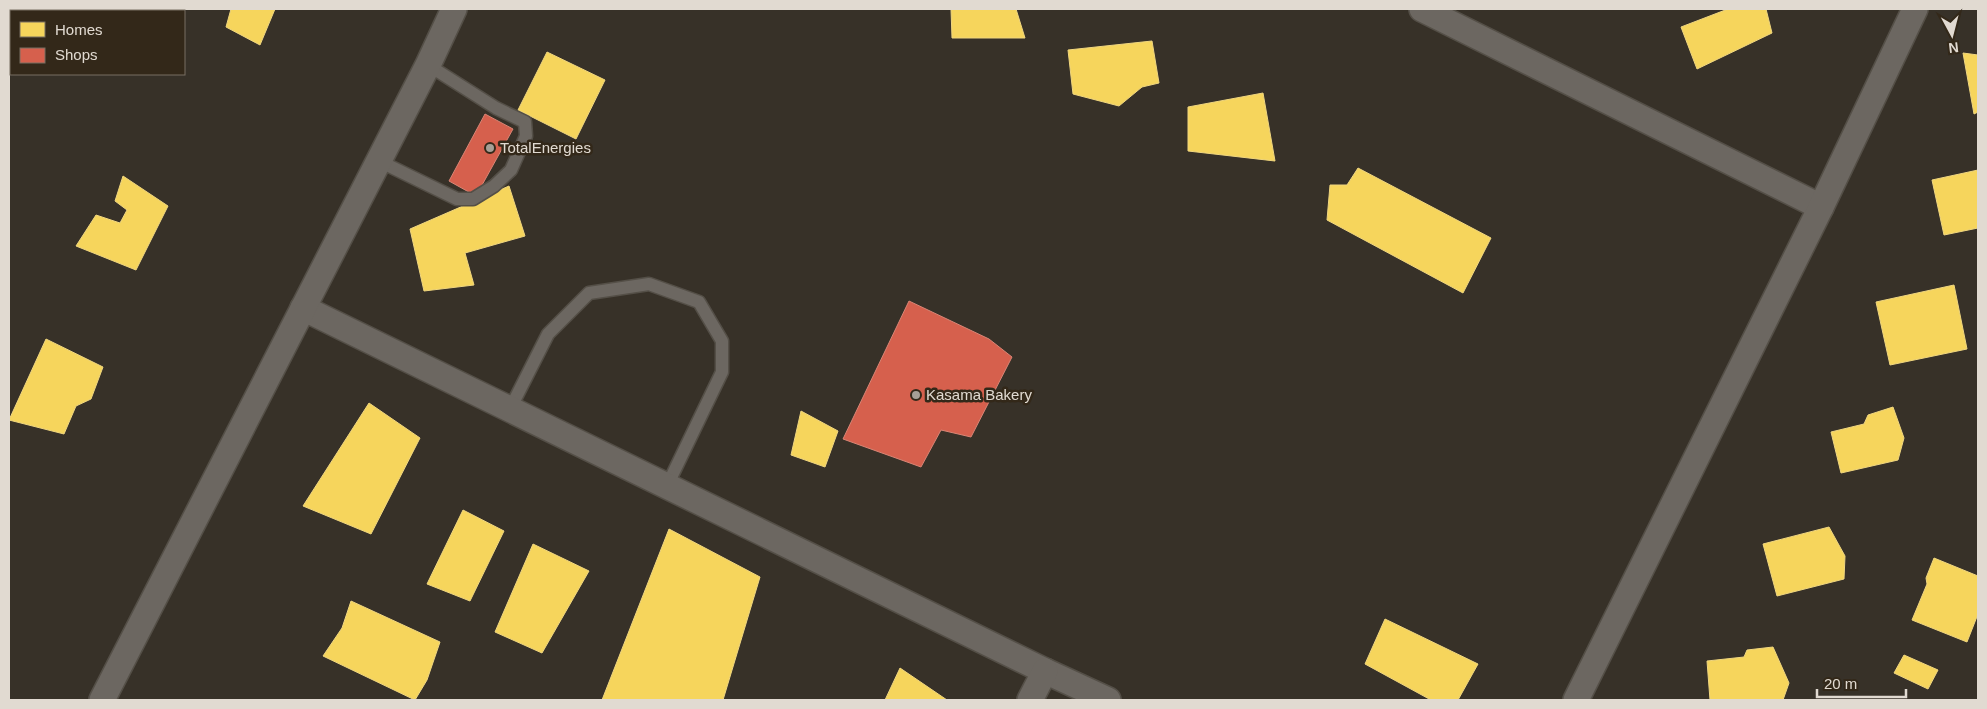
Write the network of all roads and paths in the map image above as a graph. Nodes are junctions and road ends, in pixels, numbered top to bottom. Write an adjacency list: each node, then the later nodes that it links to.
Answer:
1 (454, 9): 4 (street)
2 (1422, 9): 6 (street)
3 (1915, 9): 6 (street)
4 (428, 65): 5 (street); 5 (lane)
5 (378, 161): 7 (street)
6 (1821, 207): 14 (street)
7 (303, 308): 8 (street); 11 (street)
8 (510, 409): 9 (street); 9 (lane)
9 (667, 486): 10 (street)
10 (1045, 671): 12 (street); 13 (street)
11 (102, 700)
12 (1030, 700)
13 (1108, 700)
14 (1576, 700)

